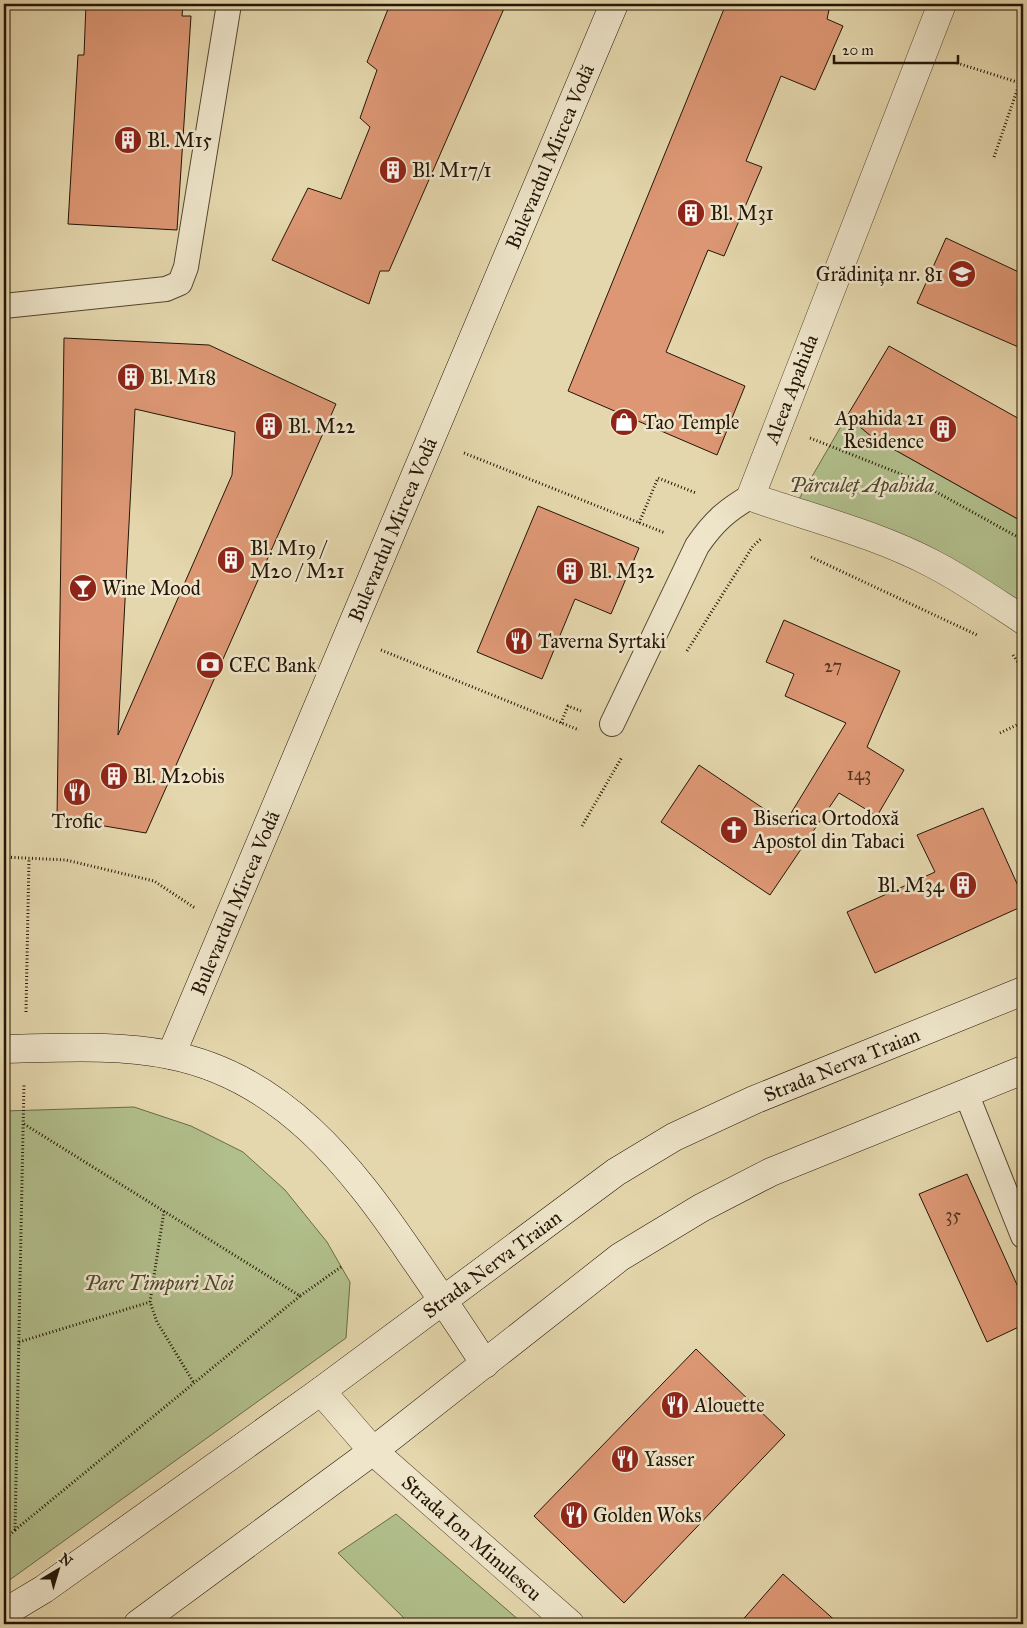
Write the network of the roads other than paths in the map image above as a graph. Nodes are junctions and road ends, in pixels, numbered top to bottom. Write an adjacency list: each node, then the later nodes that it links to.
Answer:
1 (229, 4): 4 (lane)
2 (614, 4): 10 (main road, Bulevardul Mircea Vodă)
3 (939, 5): 5 (main road, Aleea Apahida)
4 (4, 306)
5 (753, 495): 6 (main road); 7 (lane)
6 (1023, 620)
7 (612, 724)
8 (1023, 991): 14 (main road, Strada Nerva Traian)
9 (15, 1049): 10 (main road)
10 (171, 1055): 14 (main road)
11 (1023, 1070): 12 (main road)
12 (966, 1094): 13 (lane); 15 (main road)
13 (1023, 1236)
14 (443, 1300): 15 (main road); 16 (main road, Strada Nerva Traian)
15 (485, 1364): 17 (main road)
16 (321, 1391): 17 (main road, Strada Ion Minulescu); 18 (main road, Strada Nerva Traian)
17 (373, 1451): 19 (main road); 20 (main road, Strada Ion Minulescu)
18 (4, 1613)
19 (138, 1624)
20 (570, 1624)

